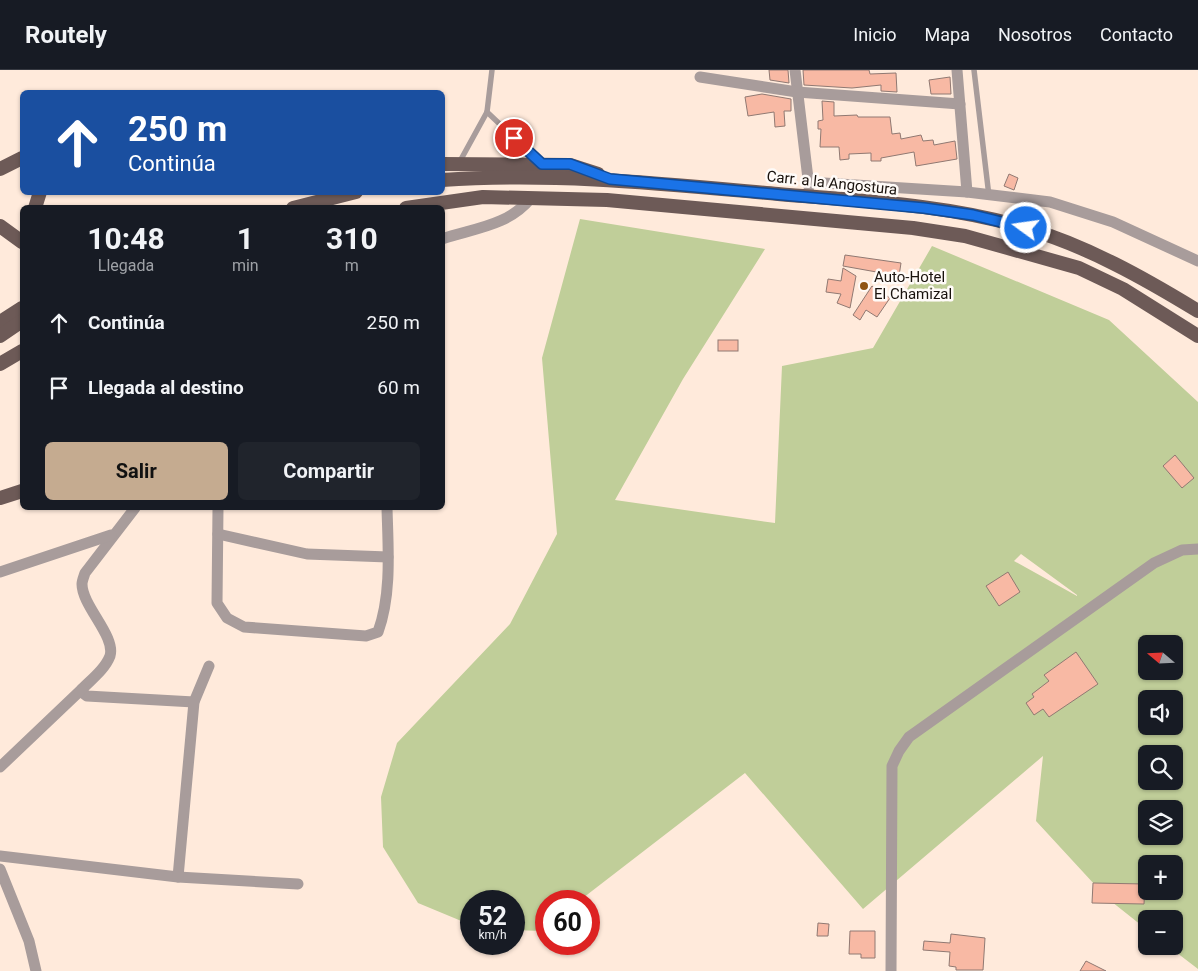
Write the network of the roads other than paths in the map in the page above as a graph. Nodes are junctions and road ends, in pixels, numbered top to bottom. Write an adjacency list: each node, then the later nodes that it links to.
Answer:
1 (492, 70): 8 (lane)
2 (795, 70): 6 (street)
3 (957, 70): 7 (street)
4 (974, 70): 20 (lane)
5 (700, 77): 6 (street)
6 (798, 92): 7 (street); 16 (street)
7 (960, 104): 17 (street)
8 (486, 112): 11 (lane); 12 (lane)
9 (20, 159): 13 (main road)
10 (445, 164): 11 (main road)
11 (459, 164): 12 (main road)
12 (542, 164): 14 (main road)
13 (0, 169)
14 (610, 179): 15 (main road, Carr. a la Angostura); 19 (main road, Carr. a la Angostura)
15 (445, 180)
16 (808, 182): 17 (street); 19 (street)
17 (967, 192): 20 (street)
18 (344, 195): 22 (main road)
19 (811, 196): 29 (main road, Carr. a la Angostura)
20 (989, 196): 27 (street)
21 (531, 198): 23 (main road); 25 (street); 33 (main road)
22 (305, 205)
23 (427, 205)
24 (0, 226): 26 (main road)
25 (445, 238)
26 (20, 241)
27 (1198, 261)
28 (20, 309): 31 (main road)
29 (1198, 311)
30 (20, 321): 32 (main road)
31 (0, 322)
32 (0, 336)
33 (1198, 336)
34 (20, 352): 35 (main road)
35 (0, 364)
36 (0, 490): 37 (main road)
37 (19, 492): 38 (main road)
38 (0, 498)
39 (133, 510): 43 (street)
40 (218, 510): 42 (street)
41 (386, 510): 45 (street)
42 (218, 534): 45 (street); 45 (street)
43 (111, 535): 46 (street); 48 (street)
44 (1198, 549): 56 (street)
45 (388, 557)
46 (0, 572)
47 (209, 666): 49 (street)
48 (82, 689): 49 (street); 50 (street)
49 (194, 702): 53 (street)
50 (0, 767)
51 (0, 856): 53 (street)
52 (0, 869): 55 (street)
53 (178, 877): 54 (street)
54 (298, 884)
55 (36, 971)
56 (891, 971)

